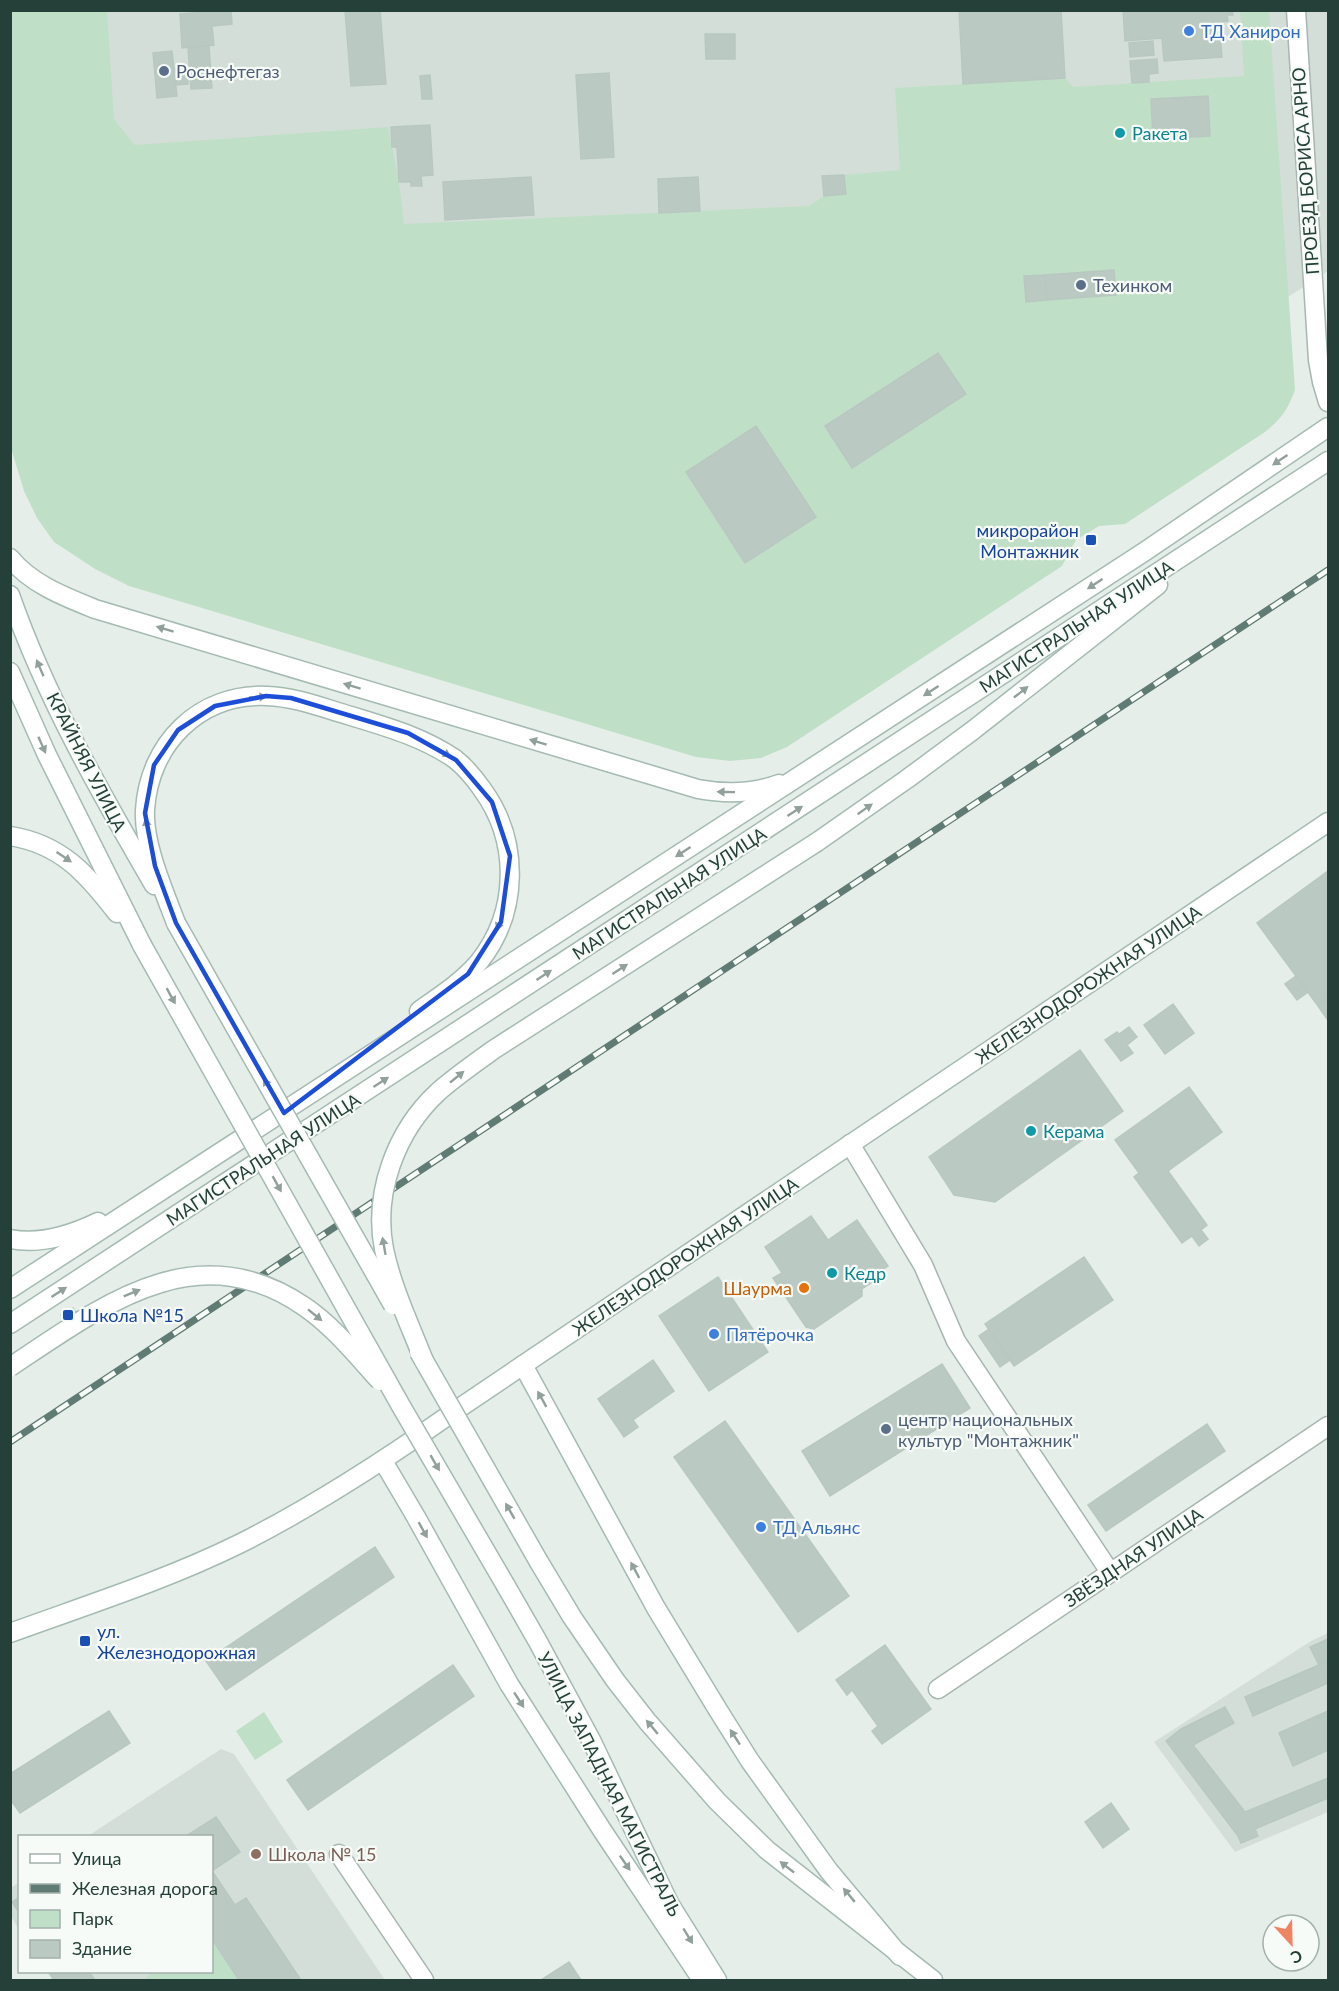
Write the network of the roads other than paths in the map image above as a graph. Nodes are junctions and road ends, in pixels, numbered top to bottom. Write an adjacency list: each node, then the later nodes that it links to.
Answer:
1 (1296, 10): 2 (main road, ПРОЕЗД БОРИСА АРНО)
2 (1329, 402)
3 (1329, 428): 9 (main road, МАГИСТРАЛЬНАЯ УЛИЦА, one-way to 9)
4 (1329, 461): 5 (main road, МАГИСТРАЛЬНАЯ УЛИЦА)
5 (1258, 507): 19 (main road, МАГИСТРАЛЬНАЯ УЛИЦА, one-way to 5); 20 (main road, one-way to 5, bridge)
6 (10, 558): 9 (main road, one-way to 6)
7 (10, 595): 12 (main road, КРАЙНЯЯ УЛИЦА, one-way to 7)
8 (10, 672): 13 (main road, КРАЙНЯЯ УЛИЦА, one-way to 13)
9 (803, 774): 14 (main road, МАГИСТРАЛЬНАЯ УЛИЦА, one-way to 14)
10 (1329, 822): 15 (main road, ЖЕЛЕЗНОДОРОЖНАЯ УЛИЦА)
11 (10, 836): 13 (main road, one-way to 13)
12 (176, 923): 14 (main road, one-way to 14); 20 (main road, one-way to 12, bridge)
13 (142, 945): 23 (main road, one-way to 23, bridge)
14 (318, 1091): 16 (main road, МАГИСТРАЛЬНАЯ УЛИЦА)
15 (850, 1144): 21 (main road, ЖЕЛЕЗНОДОРОЖНАЯ УЛИЦА); 26 (main road)
16 (225, 1150): 17 (main road); 18 (main road, МАГИСТРАЛЬНАЯ УЛИЦА)
17 (10, 1239)
18 (10, 1289)
19 (10, 1324)
20 (424, 1361): 30 (main road, one-way to 20, bridge)
21 (523, 1365): 25 (main road, ЖЕЛЕЗНОДОРОЖНАЯ УЛИЦА); 30 (main road, one-way to 21)
22 (10, 1367): 23 (main road, one-way to 23, bridge)
23 (401, 1406): 33 (main road, УЛИЦА ЗАПАДНАЯ МАГИСТРАЛЬ, one-way to 33, bridge)
24 (1329, 1426): 26 (main road, ЗВЁЗДНАЯ УЛИЦА)
25 (383, 1461): 27 (main road, ЖЕЛЕЗНОДОРОЖНАЯ УЛИЦА); 32 (main road, one-way to 32)
26 (1110, 1572): 28 (main road, ЗВЁЗДНАЯ УЛИЦА)
27 (10, 1633)
28 (938, 1689)
29 (339, 1854): 31 (main road)
30 (900, 1956): 34 (main road)
31 (424, 1980)
32 (702, 1980)
33 (717, 1980)
34 (933, 1980)

